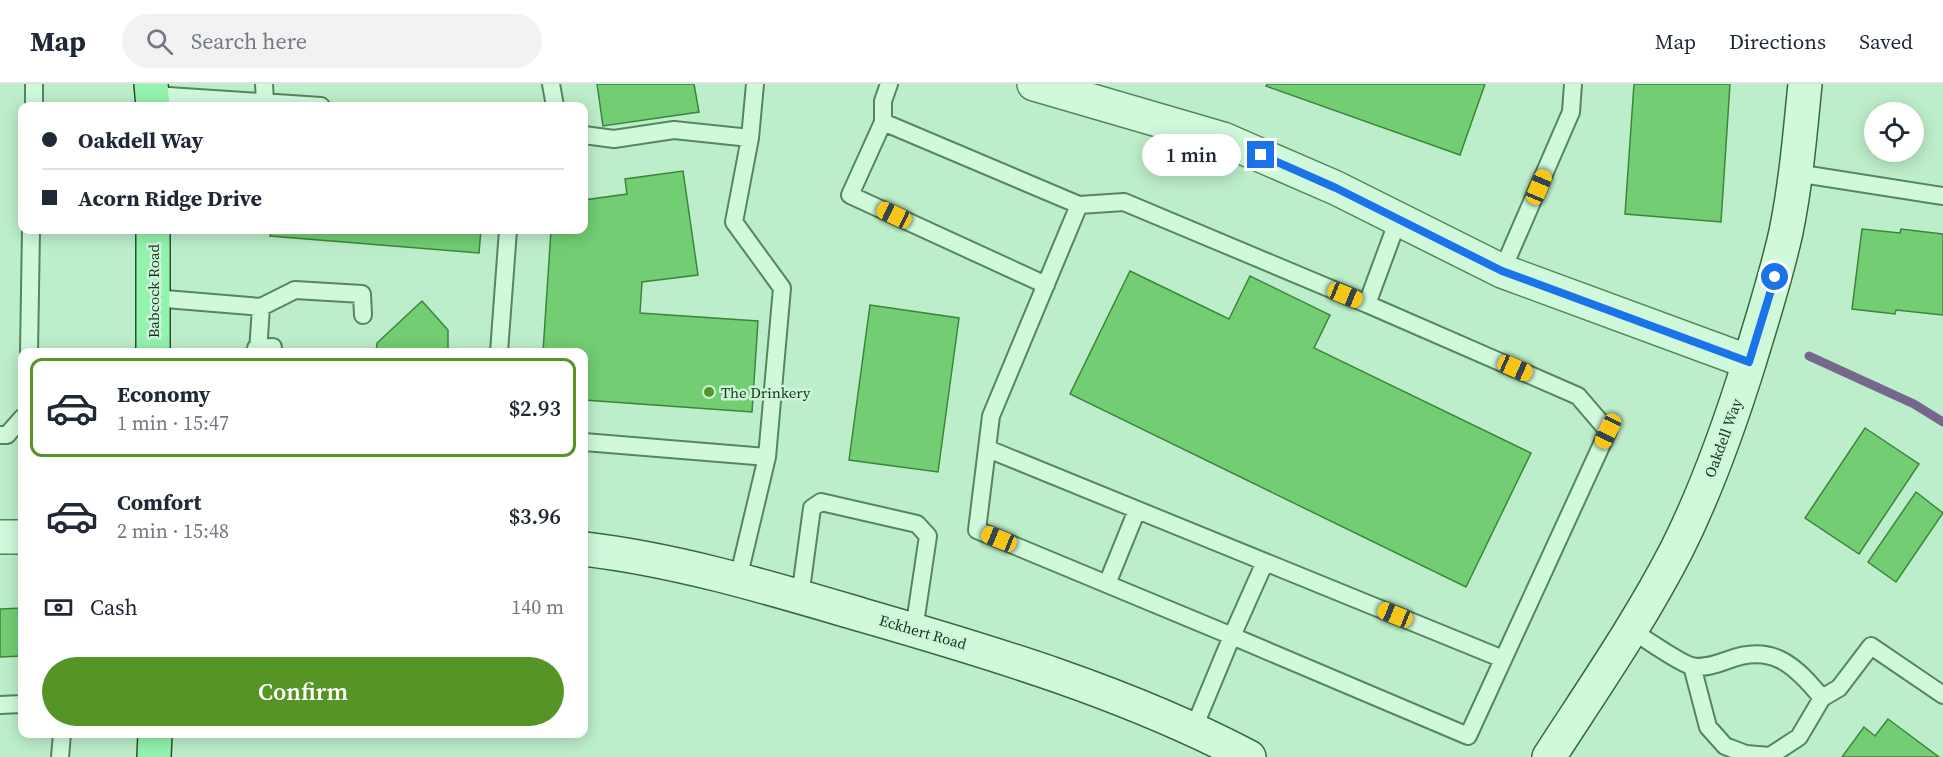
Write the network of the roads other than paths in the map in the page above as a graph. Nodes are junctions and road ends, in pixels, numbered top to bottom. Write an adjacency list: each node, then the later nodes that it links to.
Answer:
1 (34, 84): 10 (lane)
2 (264, 84): 11 (lane)
3 (551, 84): 12 (lane)
4 (755, 84): 15 (lane)
5 (889, 84): 13 (lane)
6 (1034, 84): 19 (street)
7 (1573, 84): 23 (lane)
8 (1804, 84): 16 (street, Oakdell Way)
9 (153, 92): 11 (lane)
10 (34, 102)
11 (265, 102)
12 (554, 102)
13 (883, 122): 18 (lane); 24 (lane)
14 (588, 136): 15 (lane)
15 (750, 138): 38 (lane)
16 (1796, 173): 17 (lane); 33 (street, Oakdell Way)
17 (1943, 196)
18 (1079, 205): 24 (lane); 26 (lane)
19 (1398, 220): 23 (street); 26 (lane)
20 (31, 234): 29 (lane)
21 (153, 234): 25 (main road, Babcock Road)
22 (508, 234): 32 (lane)
23 (1502, 271): 33 (street)
24 (1046, 285): 37 (lane)
25 (153, 298): 27 (lane); 30 (main road, Babcock Road)
26 (1367, 304): 50 (lane)
27 (261, 307): 28 (lane); 31 (lane)
28 (363, 315)
29 (29, 348)
30 (153, 348)
31 (262, 348)
32 (499, 348)
33 (1749, 362): 48 (street, Oakdell Way)
34 (18, 423): 35 (lane)
35 (0, 435)
36 (588, 442): 38 (lane)
37 (988, 449): 39 (lane); 45 (lane)
38 (767, 457): 44 (lane)
39 (1137, 510): 43 (lane); 45 (lane)
40 (0, 537): 41 (street)
41 (18, 537)
42 (588, 549): 44 (street, Eckhert Road)
43 (1265, 562): 49 (lane); 50 (lane)
44 (738, 579): 46 (street, Eckhert Road)
45 (1107, 584): 49 (lane)
46 (800, 597): 47 (street, Eckhert Road); 47 (lane)
47 (914, 630): 56 (street, Eckhert Road)
48 (1631, 630): 51 (lane); 62 (street, Oakdell Way)
49 (1232, 636): 50 (lane); 56 (lane)
50 (1503, 659)
51 (1692, 666): 53 (lane); 53 (lane)
52 (1943, 695): 53 (lane)
53 (1821, 698)
54 (18, 704): 55 (lane)
55 (0, 705)
56 (1193, 730): 61 (street, Eckhert Road)
57 (62, 738): 59 (lane)
58 (155, 738): 60 (main road)
59 (60, 757)
60 (154, 757)
61 (1249, 757)
62 (1549, 757)

